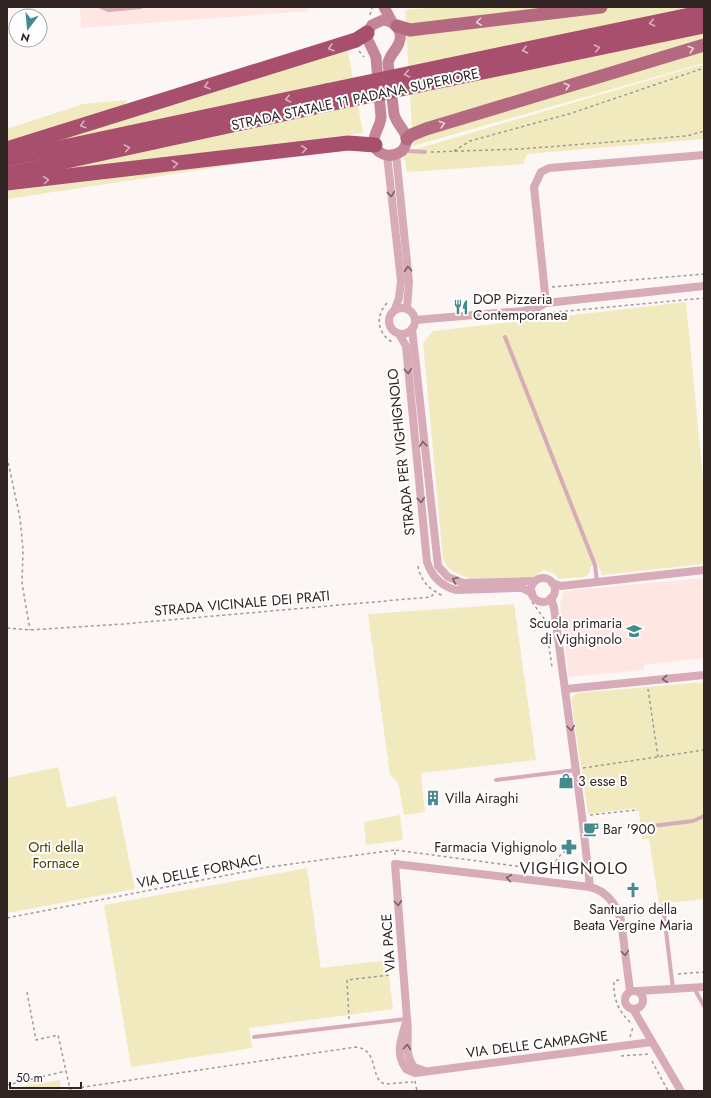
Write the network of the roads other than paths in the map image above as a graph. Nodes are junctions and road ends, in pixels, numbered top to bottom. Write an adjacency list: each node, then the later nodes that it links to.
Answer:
1 (101, 7): 2 (lane)
2 (142, 7)
3 (378, 7): 9 (main road)
4 (384, 7): 7 (main road)
5 (601, 7): 7 (main road, one-way to 7)
6 (704, 12): 11 (highway, STRADA STATALE 11 PADANA SUPERIORE, one-way to 11)
7 (394, 24): 9 (main road); 15 (main road)
8 (704, 26): 11 (highway, STRADA STATALE 11 PADANA SUPERIORE, one-way to 8)
9 (367, 29): 13 (main road); 14 (highway, one-way to 14)
10 (704, 45): 15 (main road, one-way to 10)
11 (447, 73): 12 (highway, STRADA STATALE 11 PADANA SUPERIORE, bridge)
12 (328, 98): 18 (highway, STRADA STATALE 11 PADANA SUPERIORE, one-way to 18); 19 (highway, STRADA STATALE 11 PADANA SUPERIORE, one-way to 12)
13 (375, 146): 15 (main road); 20 (highway, one-way to 13)
14 (7, 149)
15 (399, 149): 16 (lane); 23 (street, one-way to 15); 24 (street, one-way to 24)
16 (425, 152)
17 (704, 155): 22 (street)
18 (7, 159)
19 (7, 174)
20 (7, 183)
21 (704, 286): 22 (street)
22 (546, 303): 25 (street)
23 (407, 308): 24 (street); 25 (street)
24 (395, 309): 27 (street)
25 (415, 320): 26 (street)
26 (412, 329): 27 (street); 30 (street, STRADA PER VIGHIGNOLO, one-way to 26)
27 (399, 334): 33 (street, STRADA PER VIGHIGNOLO, one-way to 33)
28 (505, 337): 31 (lane)
29 (704, 570): 31 (street)
30 (535, 581): 32 (street); 33 (street)
31 (597, 582): 32 (street)
32 (556, 586): 34 (street)
33 (530, 596): 34 (street)
34 (550, 601): 36 (street)
35 (704, 675): 36 (street, one-way to 36)
36 (566, 689): 37 (street, one-way to 37)
37 (576, 770): 38 (lane); 41 (street)
38 (496, 780)
39 (704, 816): 40 (lane)
40 (644, 827)
41 (590, 887): 43 (street, one-way to 43); 51 (street, VIA PACE, one-way to 51)
42 (663, 906): 46 (lane)
43 (631, 986): 47 (street); 48 (street); 50 (street)
44 (704, 987): 45 (street)
45 (694, 988): 46 (street); 49 (lane)
46 (673, 990): 47 (street)
47 (652, 992): 48 (street)
48 (644, 999): 50 (street)
49 (704, 1006)
50 (636, 1009): 53 (street)
51 (407, 1019): 52 (lane); 54 (street, VIA PACE)
52 (254, 1037)
53 (652, 1042): 54 (street, VIA DELLE CAMPAGNE); 55 (street)
54 (425, 1071)
55 (681, 1091)

